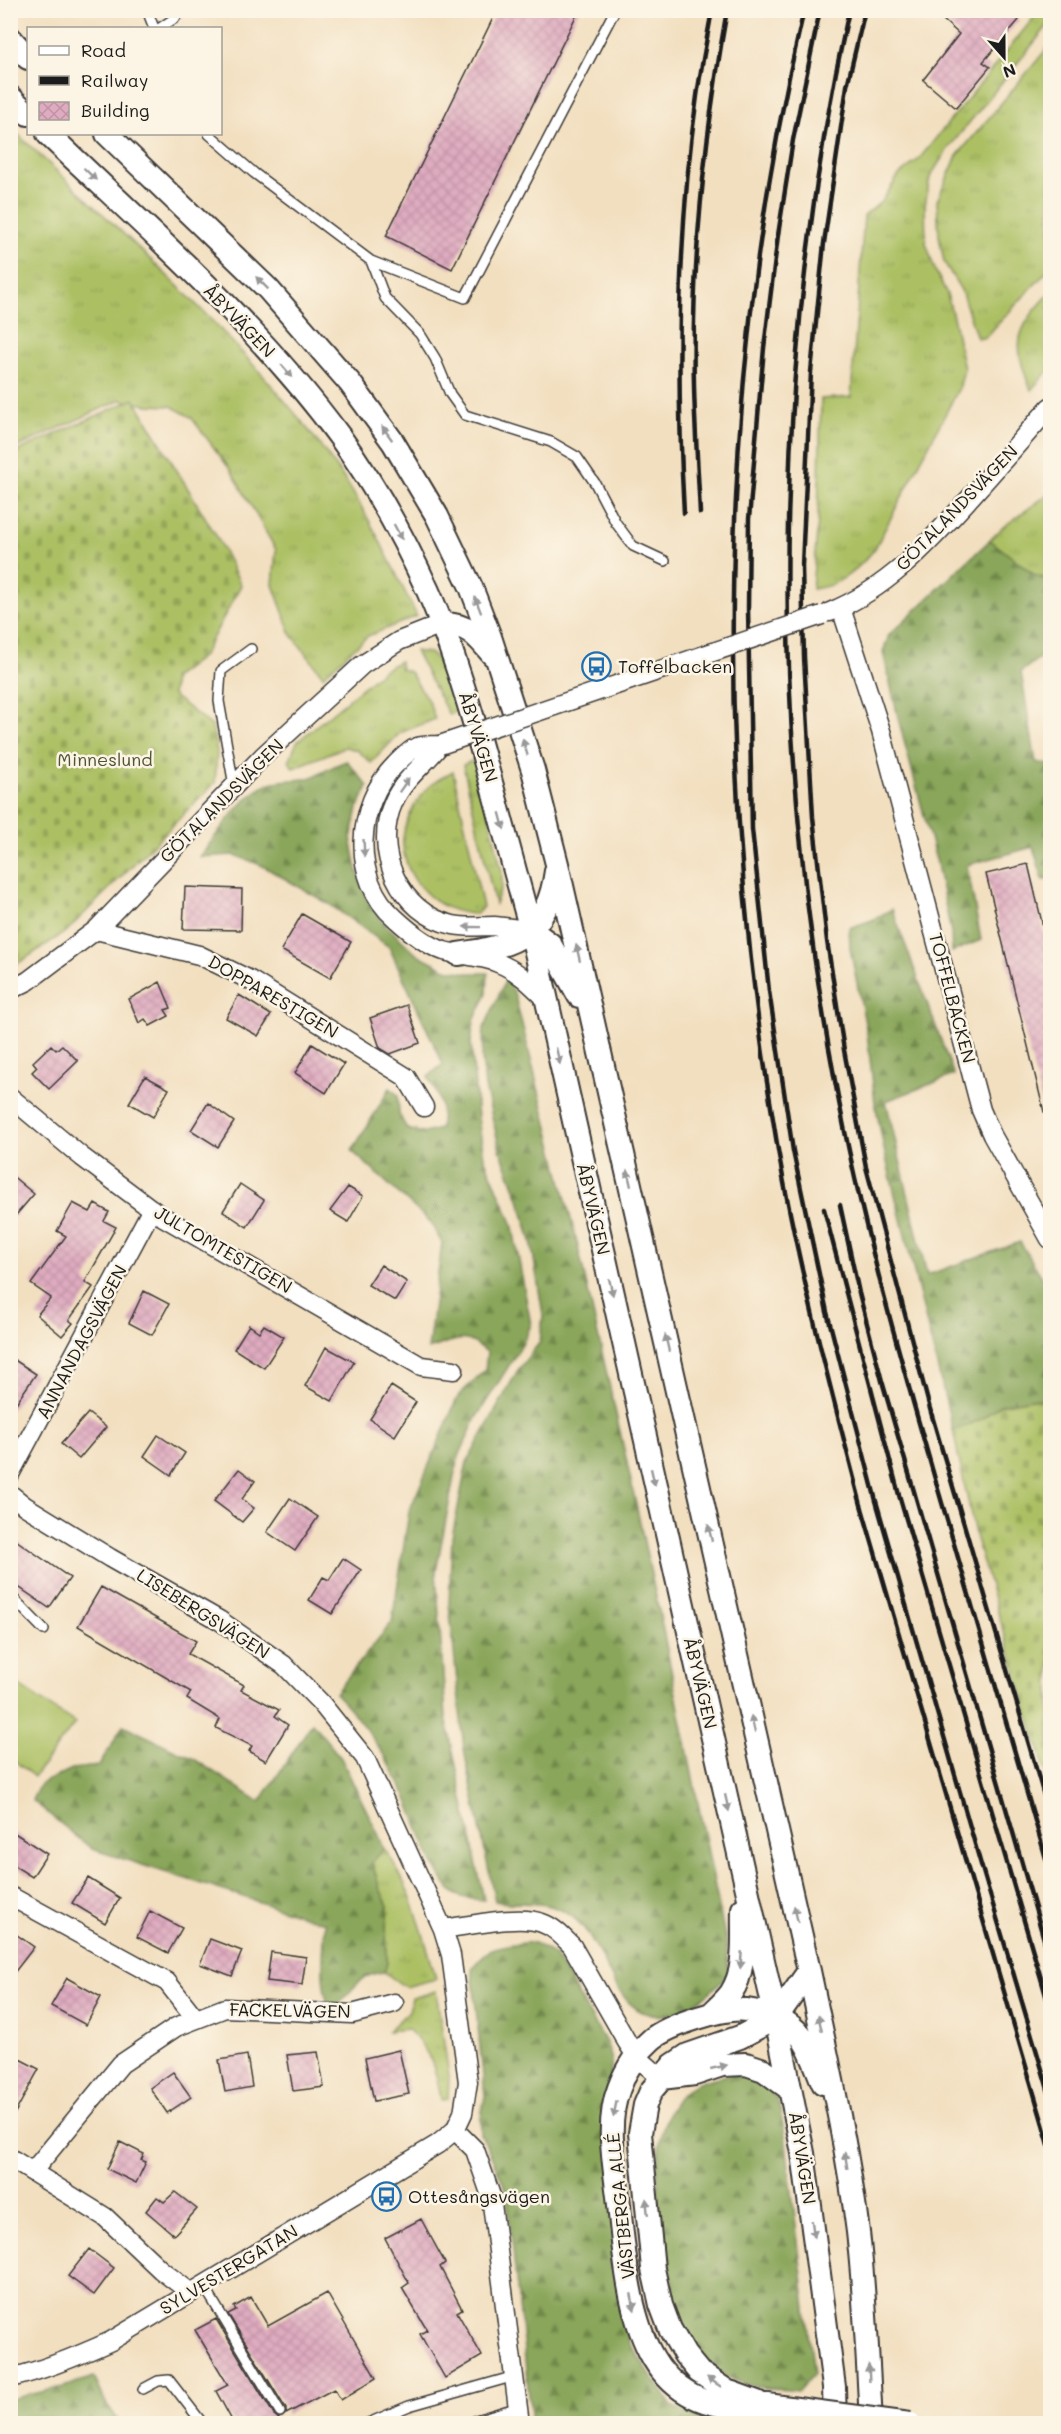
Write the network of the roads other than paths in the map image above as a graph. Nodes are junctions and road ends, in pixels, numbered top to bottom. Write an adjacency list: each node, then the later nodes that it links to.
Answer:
1 (147, 10): 4 (lane)
2 (180, 10): 5 (lane)
3 (615, 10): 13 (lane)
4 (154, 27)
5 (162, 27)
6 (10, 39): 7 (street)
7 (27, 57)
8 (10, 97): 9 (street)
9 (27, 113)
10 (49, 135): 17 (street, ÅBYVÄGEN, one-way to 17)
11 (107, 135): 19 (street, one-way to 11)
12 (210, 135): 13 (lane)
13 (371, 261): 15 (lane)
14 (1050, 407): 16 (street, GÖTALANDSVÄGEN)
15 (664, 561)
16 (841, 608): 20 (street, GÖTALANDSVÄGEN, bridge); 32 (street, TOFFELBACKEN)
17 (442, 624): 19 (street); 21 (street, GÖTALANDSVÄGEN); 24 (street, ÅBYVÄGEN, one-way to 24)
18 (251, 649): 21 (lane)
19 (498, 660): 22 (street, one-way to 19)
20 (440, 745): 24 (street, one-way to 20); 25 (street, GÖTALANDSVÄGEN, one-way to 25)
21 (234, 786): 23 (street, GÖTALANDSVÄGEN)
22 (557, 864): 24 (street); 28 (street, one-way to 22)
23 (96, 930): 26 (street, GÖTALANDSVÄGEN); 30 (street, DOPPARESTIGEN)
24 (531, 930): 25 (street); 27 (street, ÅBYVÄGEN); 28 (street)
25 (458, 954): 27 (street, GÖTALANDSVÄGEN)
26 (10, 990)
27 (546, 999): 38 (street, ÅBYVÄGEN, one-way to 38)
28 (596, 1030): 41 (street, one-way to 28)
29 (10, 1097): 31 (street, JULTOMTESTIGEN)
30 (424, 1107)
31 (152, 1209): 33 (street, JULTOMTESTIGEN); 34 (street, ANNANDAGSVÄGEN)
32 (1050, 1239)
33 (454, 1370)
34 (10, 1474)
35 (10, 1494): 40 (street, LISEBERGSVÄGEN)
36 (10, 1595): 37 (lane)
37 (44, 1630)
38 (744, 1880): 43 (street, one-way to 43); 44 (street, ÅBYVÄGEN)
39 (10, 1896): 45 (street)
40 (443, 1929): 46 (street); 50 (street, LISEBERGSVÄGEN)
41 (809, 1971): 44 (street); 49 (street, one-way to 41)
42 (394, 2003): 45 (street, FACKELVÄGEN)
43 (711, 2014): 44 (street, VÄSTBERGA ALLÉ); 46 (street, VÄSTBERGA ALLÉ)
44 (776, 2018): 47 (street, VÄSTBERGA ALLÉ); 48 (street, ÅBYVÄGEN); 49 (street)
45 (196, 2019): 52 (street, FACKELVÄGEN)
46 (636, 2056): 47 (street); 57 (street, VÄSTBERGA ALLÉ, one-way to 57)
47 (662, 2078): 48 (street, one-way to 48); 57 (street, VÄSTBERGA ALLÉ, one-way to 47)
48 (790, 2088): 63 (street, ÅBYVÄGEN, one-way to 63)
49 (840, 2121): 64 (street, one-way to 49)
50 (455, 2130): 53 (street, SYLVESTERGATAN); 54 (street)
51 (10, 2158): 52 (street)
52 (33, 2171): 53 (street)
53 (198, 2289): 55 (street, SYLVESTERGATAN); 58 (lane)
54 (515, 2376): 59 (street); 61 (lane)
55 (10, 2378)
56 (143, 2389): 62 (lane)
57 (767, 2405): 65 (street, VÄSTBERGA ALLÉ, bridge)
58 (280, 2412)
59 (519, 2415): 60 (lane)
60 (477, 2420)
61 (367, 2423)
62 (203, 2424)
63 (835, 2424)
64 (871, 2424)
65 (910, 2424)

